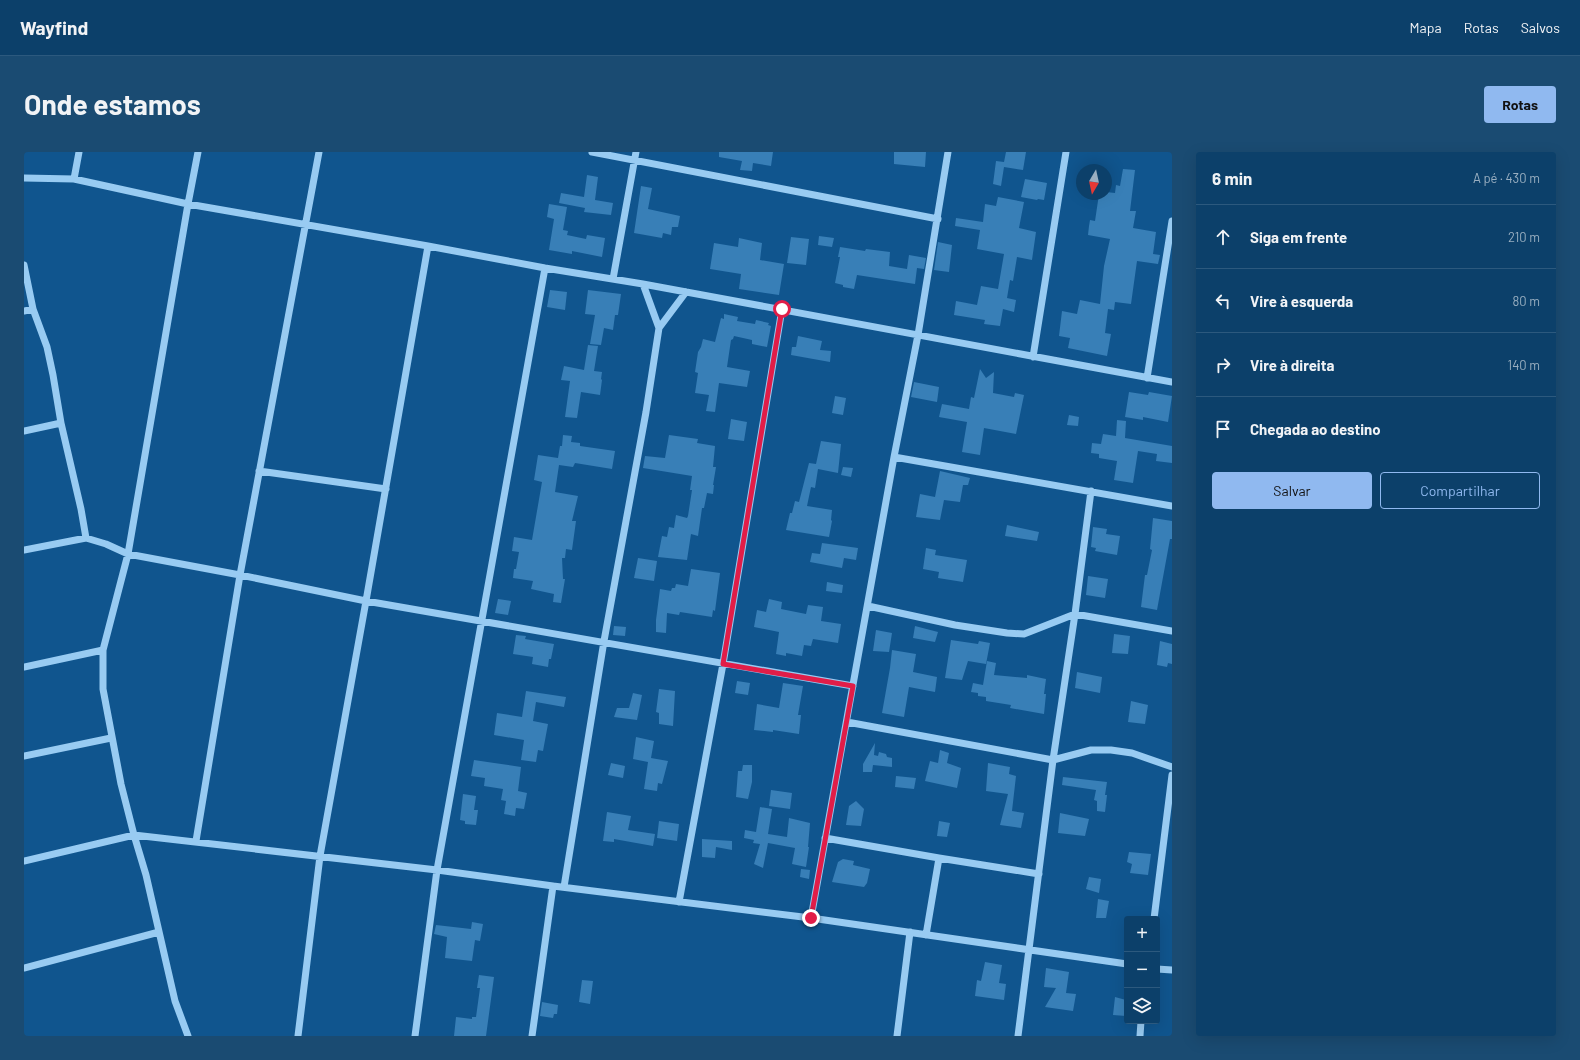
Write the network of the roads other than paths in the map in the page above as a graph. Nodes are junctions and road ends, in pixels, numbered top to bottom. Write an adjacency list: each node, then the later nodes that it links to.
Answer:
1 (79, 152): 9 (street)
2 (198, 152): 10 (street)
3 (319, 152): 13 (street)
4 (592, 152): 7 (street)
5 (948, 152): 11 (street)
6 (1066, 152): 25 (street)
7 (636, 156): 11 (street); 17 (street)
8 (24, 178): 9 (street)
9 (74, 179): 10 (street)
10 (188, 204): 13 (street); 37 (street)
11 (938, 219): 24 (street)
12 (1172, 221): 26 (street)
13 (305, 224): 14 (street); 31 (street)
14 (428, 246): 16 (street); 32 (street)
15 (24, 265): 20 (street)
16 (545, 268): 17 (street); 42 (street)
17 (613, 279): 18 (street)
18 (644, 284): 19 (street); 23 (street)
19 (686, 292): 21 (street); 23 (street)
20 (33, 309): 22 (street); 28 (street)
21 (782, 309): 24 (street); 46 (street)
22 (24, 311)
23 (659, 328): 44 (street)
24 (918, 335): 25 (street); 30 (street)
25 (1033, 357): 26 (street)
26 (1147, 378): 27 (street)
27 (1172, 382)
28 (62, 423): 29 (street); 35 (street)
29 (24, 431)
30 (894, 457): 33 (street); 40 (street)
31 (259, 470): 32 (street); 38 (street)
32 (386, 489): 39 (street)
33 (1091, 491): 34 (street); 41 (street)
34 (1172, 506)
35 (86, 538): 36 (street); 37 (street)
36 (24, 550)
37 (128, 554): 38 (street); 45 (street)
38 (240, 574): 39 (street); 57 (street)
39 (366, 601): 42 (street); 58 (street)
40 (868, 606): 41 (street); 48 (street)
41 (1075, 614): 43 (street); 52 (street)
42 (483, 622): 44 (street); 61 (street)
43 (1172, 631)
44 (604, 642): 46 (street); 64 (street)
45 (104, 650): 47 (street); 50 (street)
46 (723, 664): 48 (street); 65 (street)
47 (24, 667)
48 (853, 686): 49 (street)
49 (847, 722): 52 (street); 56 (street)
50 (111, 738): 51 (street); 55 (street)
51 (24, 756)
52 (1053, 760): 53 (street); 62 (street)
53 (1172, 767)
54 (1172, 774): 66 (street)
55 (134, 834): 57 (street); 60 (street); 68 (street)
56 (826, 838): 59 (street); 67 (street)
57 (196, 841): 58 (street)
58 (320, 856): 61 (street); 78 (street)
59 (939, 858): 62 (street); 70 (street)
60 (24, 861)
61 (437, 870): 63 (street); 79 (street)
62 (1039, 874): 71 (street)
63 (554, 886): 64 (street); 80 (street)
64 (564, 887): 65 (street)
65 (679, 902): 67 (street)
66 (1154, 916)
67 (811, 918): 69 (street)
68 (159, 932): 73 (street); 77 (street)
69 (910, 932): 70 (street); 81 (street)
70 (926, 935): 71 (street)
71 (1030, 949): 72 (street); 82 (street)
72 (1124, 964)
73 (24, 968)
74 (1160, 969): 75 (street)
75 (1172, 970)
76 (1142, 1024): 83 (street)
77 (188, 1036)
78 (298, 1036)
79 (415, 1036)
80 (532, 1036)
81 (897, 1036)
82 (1018, 1036)
83 (1140, 1036)

